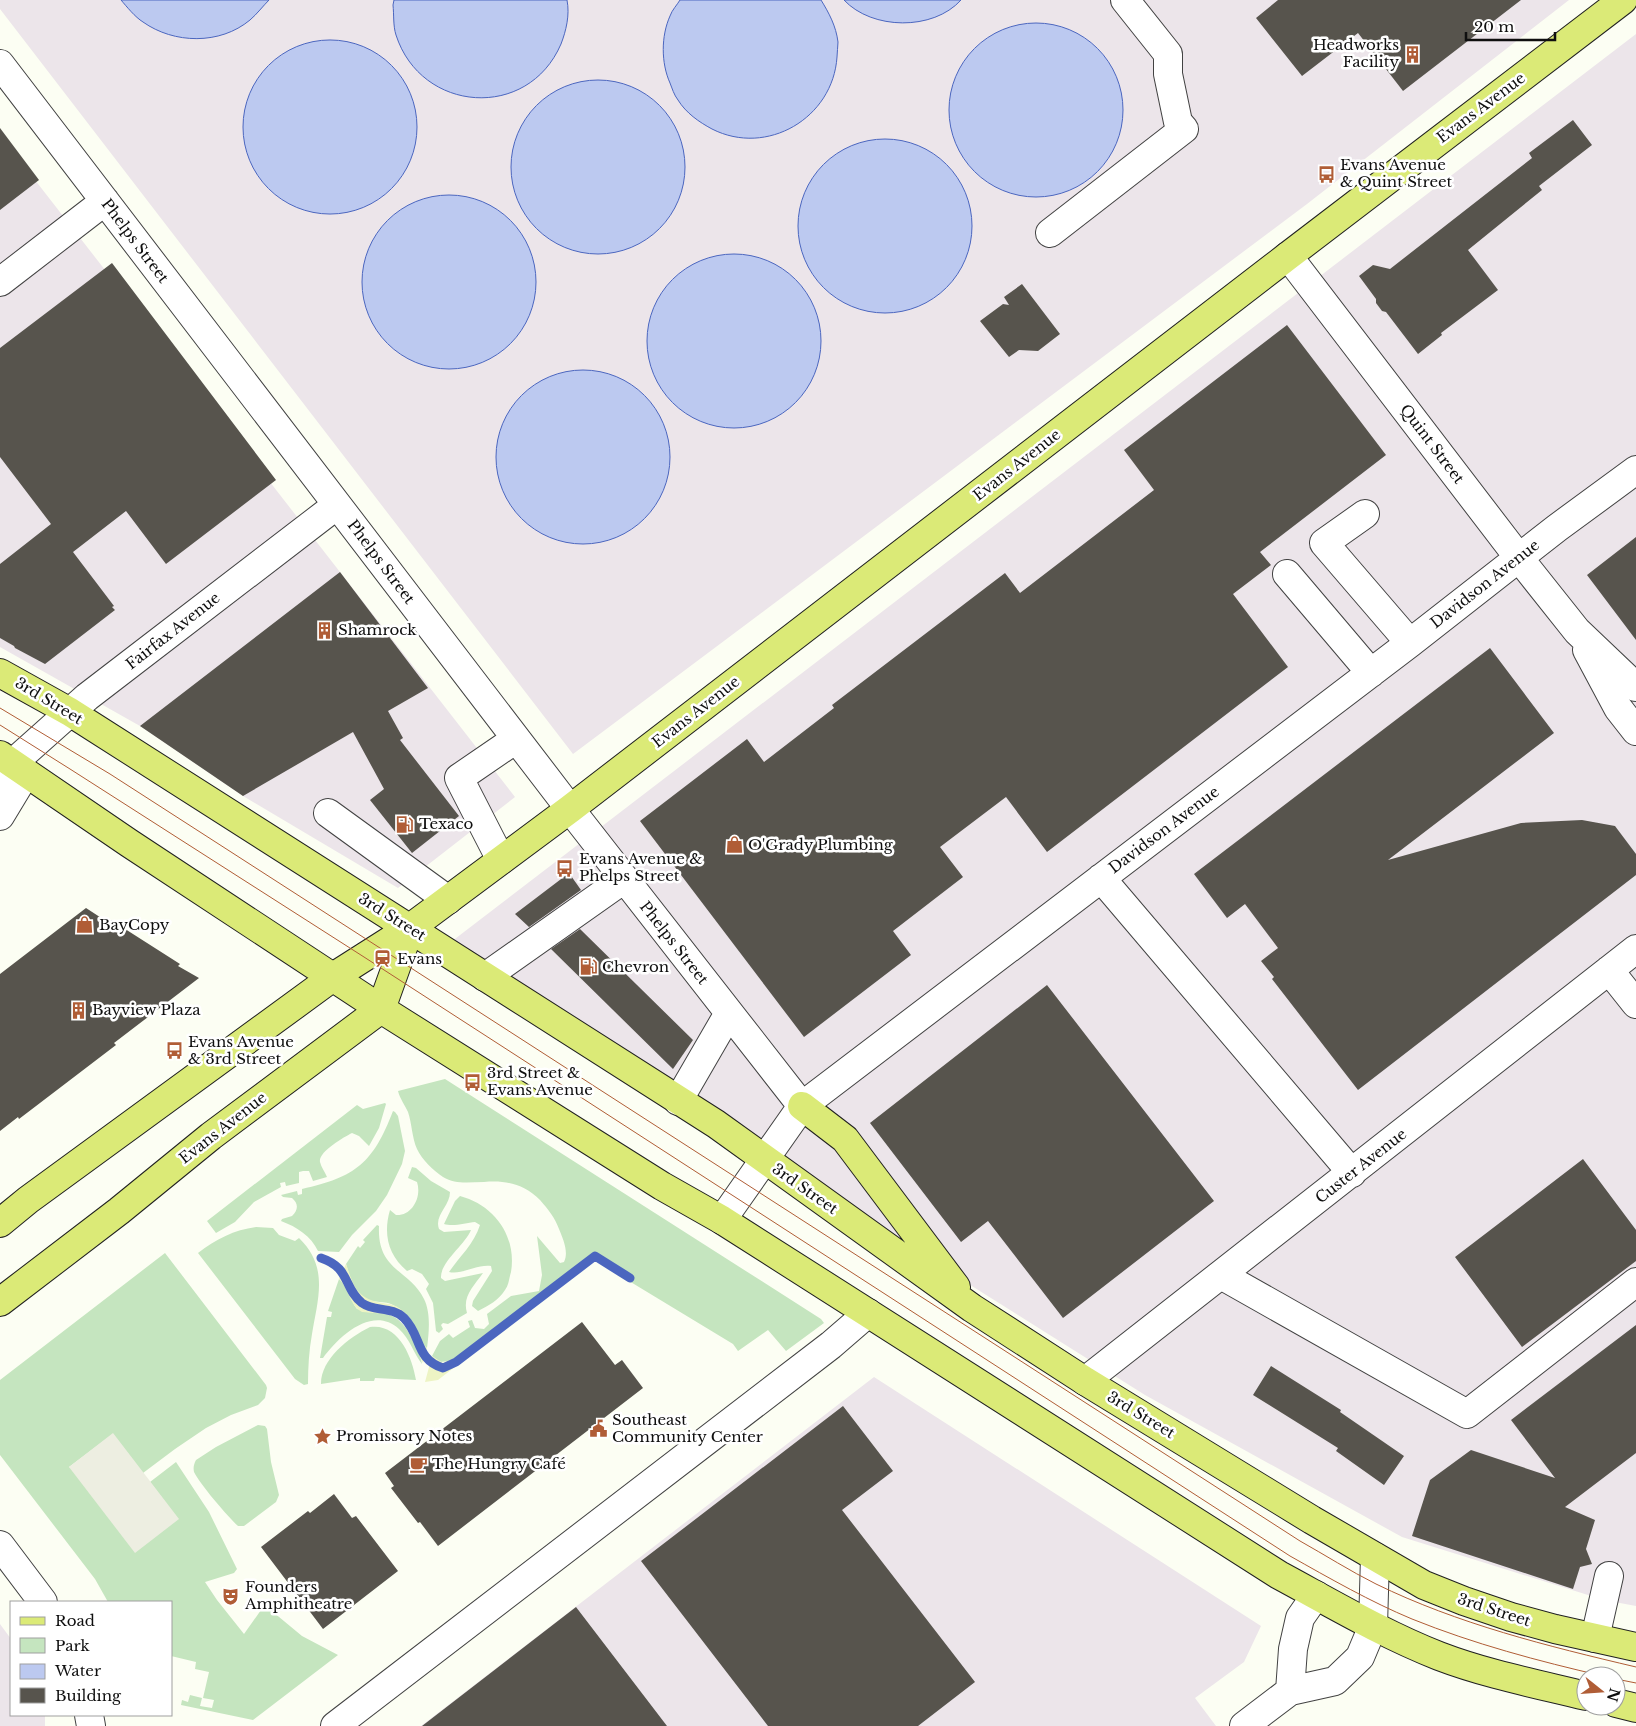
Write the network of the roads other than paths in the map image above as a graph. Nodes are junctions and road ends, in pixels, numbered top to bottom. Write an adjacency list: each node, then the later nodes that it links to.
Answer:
1 (1126, 0): 5 (street)
2 (1623, 0): 6 (main road, Evans Avenue)
3 (0, 64): 4 (street, Phelps Street)
4 (105, 202): 7 (street); 9 (street, Phelps Street)
5 (1050, 233)
6 (1288, 256): 11 (street, Quint Street); 22 (main road, Evans Avenue)
7 (0, 282)
8 (1636, 470): 11 (street, Davidson Avenue)
9 (337, 505): 18 (street, Fairfax Avenue); 20 (street, Phelps Street)
10 (1365, 514): 14 (street)
11 (1519, 558): 13 (street, Quint Street); 14 (street, Davidson Avenue)
12 (1288, 574): 16 (street)
13 (1577, 631): 17 (street, Quint Street); 19 (street, Quint Street)
14 (1410, 643): 16 (street, Davidson Avenue)
15 (0, 673): 18 (main road, 3rd Street)
16 (1371, 673): 26 (street, Davidson Avenue)
17 (1636, 687)
18 (70, 712): 21 (street, Fairfax Avenue); 29 (main road, 3rd Street)
19 (1636, 731)
20 (516, 738): 22 (street, Phelps Street); 25 (street)
21 (10, 768): 24 (street, Fairfax Avenue); 32 (main road)
22 (570, 810): 25 (main road, Evans Avenue); 27 (street, Phelps Street)
23 (328, 813): 28 (street)
24 (0, 816)
25 (501, 860): 28 (main road, Evans Avenue)
26 (1101, 878): 38 (street, Davidson Avenue); 40 (street)
27 (624, 879): 33 (street); 36 (street, Phelps Street)
28 (448, 900): 29 (main road, Evans Avenue)
29 (410, 928): 32 (main road, Evans Avenue); 33 (main road, 3rd Street); 35 (main road)
30 (1636, 949): 31 (street, Custer Avenue)
31 (1609, 970): 34 (street); 40 (street, Custer Avenue)
32 (332, 976): 35 (main road); 42 (main road, Evans Avenue)
33 (485, 977): 37 (main road, 3rd Street)
34 (1636, 1004)
35 (381, 1009): 41 (main road); 45 (main road, Evans Avenue)
36 (729, 1013): 37 (street); 38 (street, Phelps Street)
37 (678, 1101): 39 (main road, 3rd Street)
38 (802, 1106): 39 (street, Davidson Avenue); 46 (main road)
39 (764, 1159): 41 (street, Davidson Avenue); 46 (main road, 3rd Street)
40 (1352, 1173): 43 (street, Custer Avenue)
41 (722, 1220): 47 (main road)
42 (0, 1222)
43 (1221, 1275): 44 (street); 48 (street, Custer Avenue)
44 (1636, 1282)
45 (0, 1302)
46 (972, 1308): 48 (main road, 3rd Street)
47 (868, 1314): 52 (main road); 59 (street)
48 (1085, 1381): 50 (main road, 3rd Street)
49 (0, 1544): 53 (street)
50 (1375, 1557): 54 (street); 55 (main road, 3rd Street)
51 (1609, 1576): 55 (street)
52 (1316, 1595): 54 (main road); 57 (street)
53 (42, 1601)
54 (1373, 1626): 57 (street); 58 (main road)
55 (1594, 1638): 56 (main road, 3rd Street)
56 (1636, 1647)
57 (1290, 1691): 60 (street)
58 (1576, 1694)
59 (335, 1726)
60 (1244, 1726)

